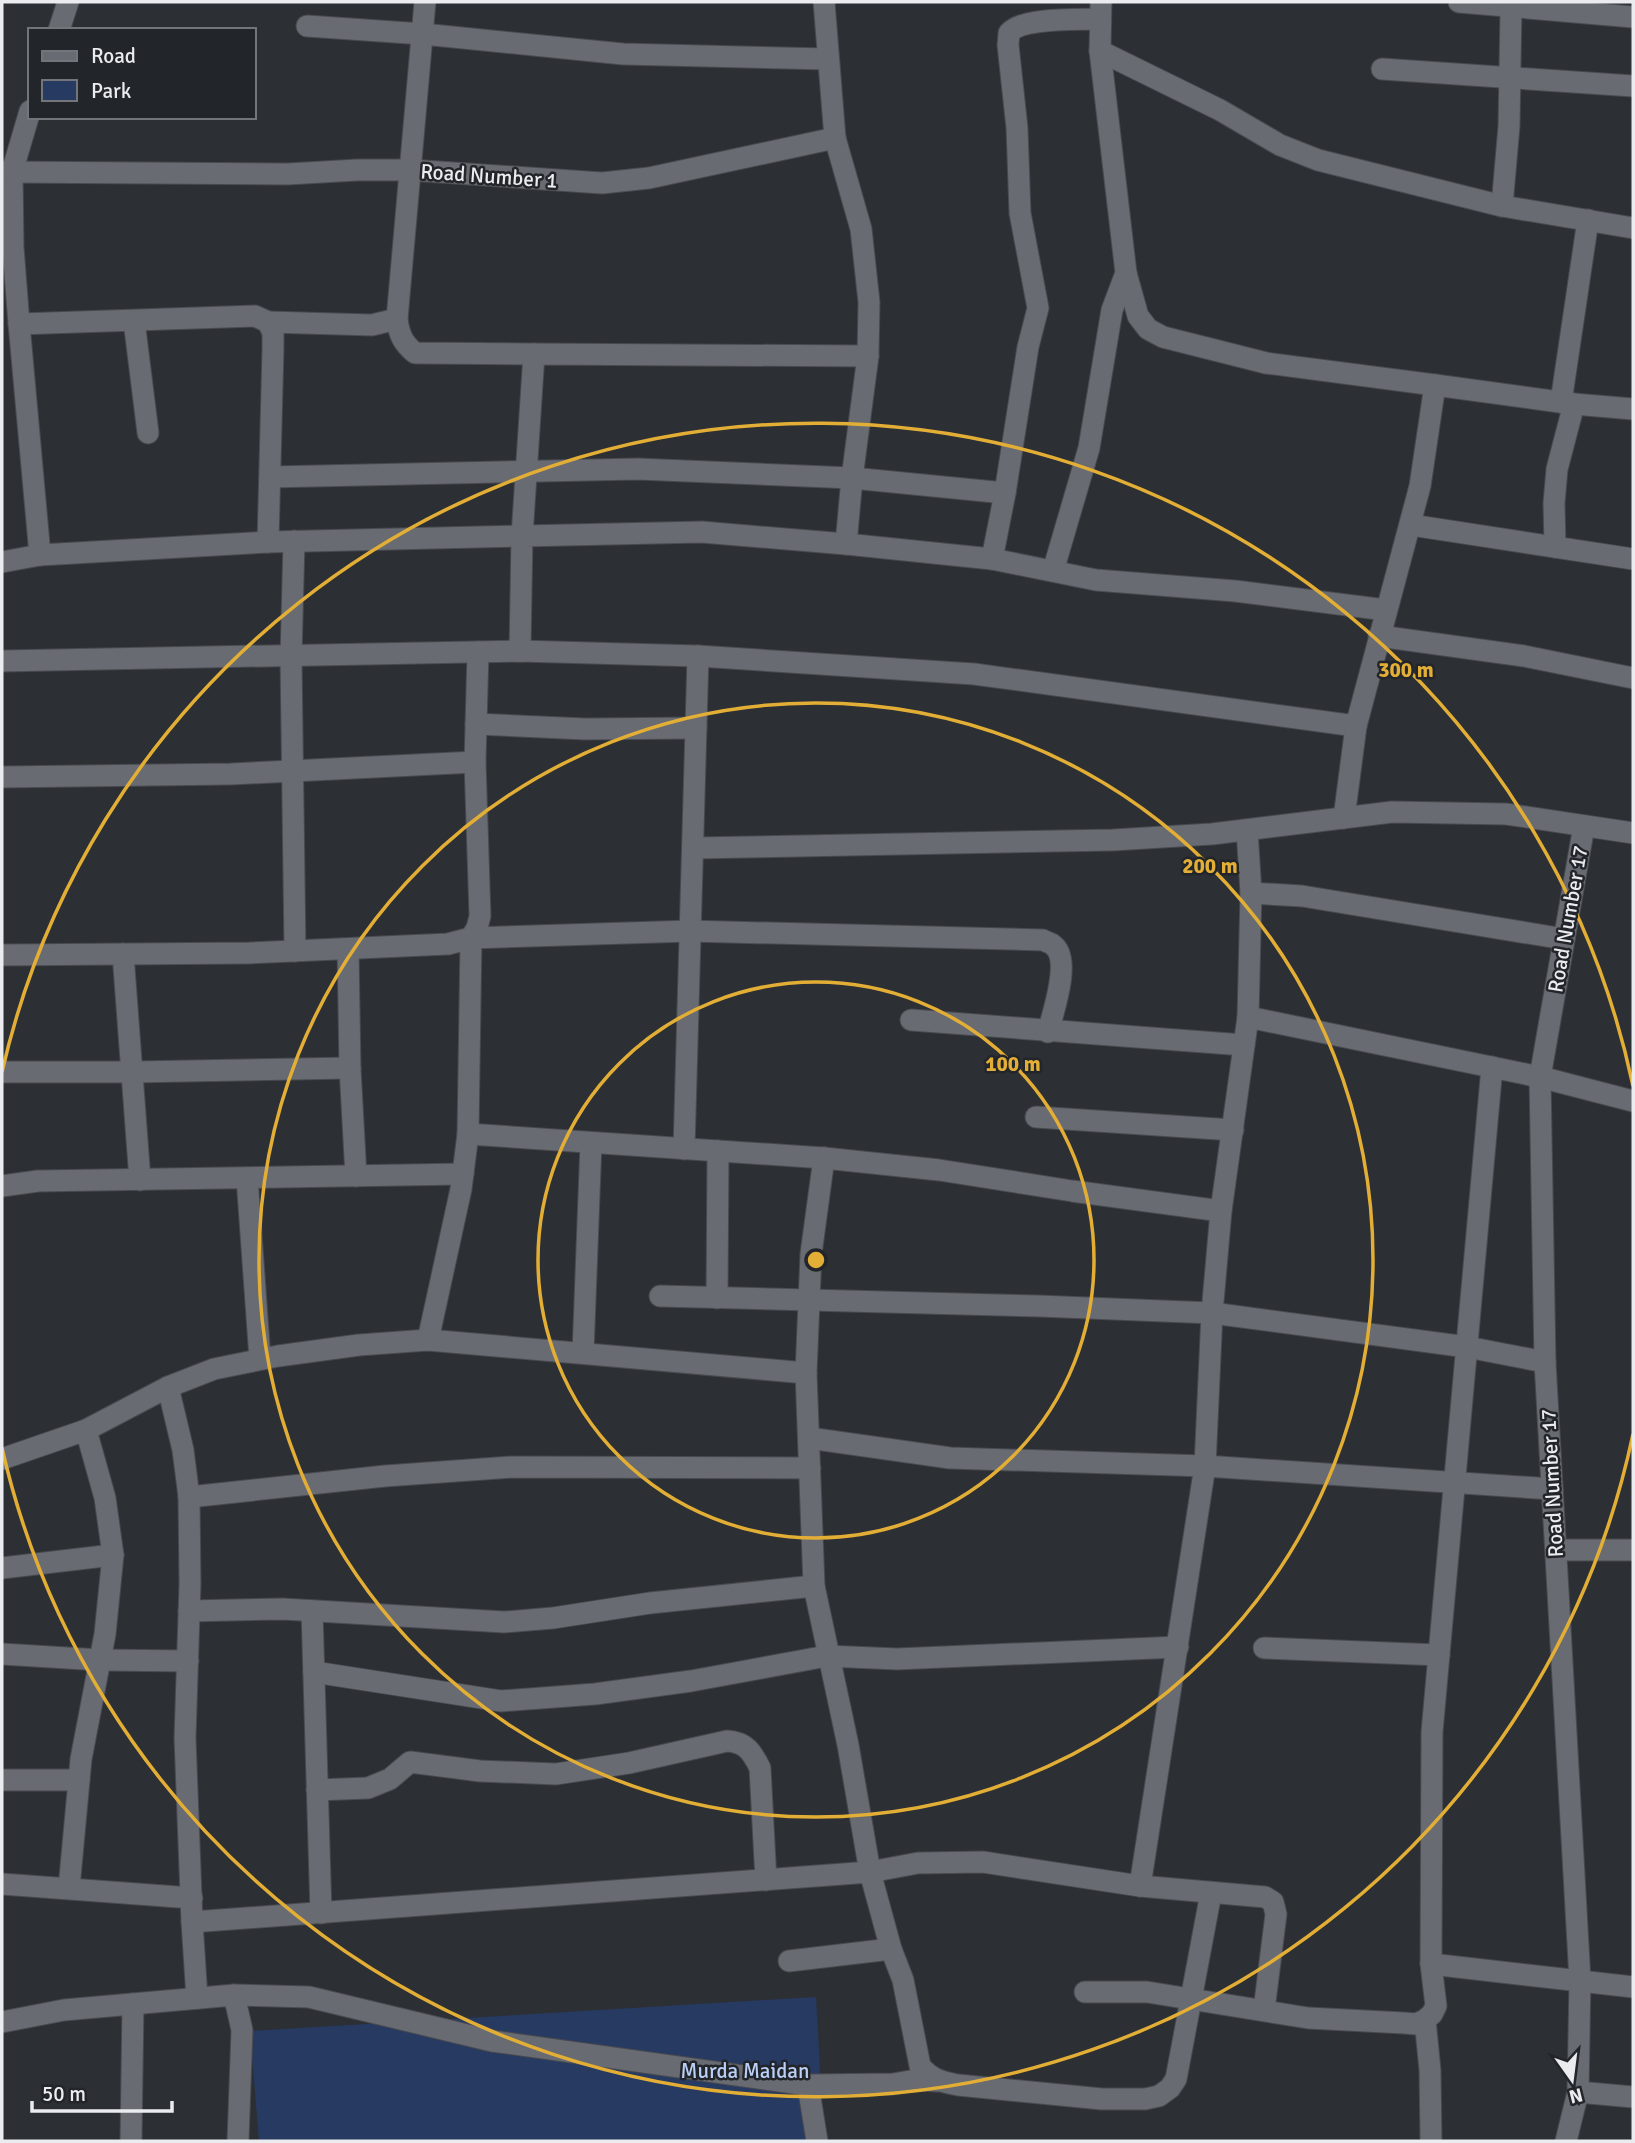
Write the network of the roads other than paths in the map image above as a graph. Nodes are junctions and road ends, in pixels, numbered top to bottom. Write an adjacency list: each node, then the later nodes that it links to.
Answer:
1 (68, 2): 9 (street)
2 (425, 2): 10 (street)
3 (824, 2): 12 (street)
4 (1459, 2): 5 (street)
5 (1498, 5): 7 (street); 14 (street)
6 (1100, 10): 11 (street); 37 (street)
7 (1633, 17)
8 (307, 26): 10 (street)
9 (60, 28)
10 (423, 34): 12 (street); 18 (street)
11 (1100, 51): 20 (street); 23 (street)
12 (827, 60): 17 (street)
13 (1382, 69): 14 (street)
14 (1510, 78): 15 (street); 20 (street)
15 (1633, 86)
16 (28, 116): 19 (street)
17 (835, 138): 18 (street, Road Number 1); 29 (street)
18 (410, 170): 19 (street, Road Number 1); 24 (street)
19 (7, 172): 27 (street)
20 (1502, 206): 21 (street)
21 (1588, 220): 22 (street); 31 (street)
22 (1633, 228)
23 (1126, 273): 30 (street); 48 (street)
24 (397, 319): 26 (street); 28 (street)
25 (134, 321): 26 (street); 27 (street); 33 (street)
26 (268, 322): 35 (street)
27 (19, 324): 44 (street)
28 (534, 354): 29 (street); 34 (street)
29 (868, 356): 36 (street)
30 (1435, 385): 31 (street); 38 (street)
31 (1568, 403): 32 (street); 43 (street)
32 (1633, 409)
33 (148, 433)
34 (526, 471): 35 (street); 36 (street); 39 (street)
35 (270, 477): 41 (street)
36 (852, 478): 37 (street); 42 (street)
37 (1005, 493): 45 (street)
38 (1411, 525): 43 (street); 49 (street)
39 (522, 536): 40 (street); 42 (street); 51 (street)
40 (294, 541): 41 (street); 53 (street)
41 (268, 542): 44 (street)
42 (846, 544): 45 (street)
43 (1555, 547): 46 (street)
44 (40, 555): 47 (street)
45 (992, 559): 48 (street)
46 (1633, 559)
47 (2, 562)
48 (1054, 571): 49 (street)
49 (1386, 610): 50 (street)
50 (1379, 636): 56 (street); 58 (street)
51 (520, 651): 52 (street); 54 (street)
52 (478, 652): 53 (street); 57 (street)
53 (292, 655): 55 (street); 61 (street)
54 (698, 656): 58 (street); 59 (street)
55 (2, 662)
56 (1633, 678)
57 (476, 724): 59 (street); 60 (street)
58 (1356, 726): 63 (street)
59 (696, 728): 67 (street)
60 (475, 761): 61 (street); 70 (street)
61 (294, 771): 62 (street); 73 (street)
62 (2, 777)
63 (1344, 818): 64 (street); 65 (street)
64 (1584, 826): 66 (street); 71 (street, Road Number 17)
65 (1247, 830): 67 (street); 68 (street)
66 (1633, 833)
67 (693, 848): 69 (street)
68 (1251, 893): 71 (street); 76 (street)
69 (690, 932): 70 (street); 78 (street); 90 (street)
70 (471, 938): 72 (street); 88 (street)
71 (1564, 939): 84 (street, Road Number 17)
72 (348, 949): 73 (street); 81 (street)
73 (295, 951): 74 (street)
74 (122, 954): 75 (street); 83 (street)
75 (2, 955)
76 (1248, 1017): 79 (street); 80 (street)
77 (911, 1020): 78 (street)
78 (1048, 1032): 79 (street)
79 (1244, 1045): 87 (street)
80 (1492, 1067): 84 (street); 104 (street)
81 (350, 1068): 83 (street); 94 (street)
82 (2, 1072): 83 (street)
83 (133, 1072): 96 (street)
84 (1540, 1077): 85 (street); 107 (street, Road Number 17)
85 (1633, 1101)
86 (1036, 1117): 87 (street)
87 (1233, 1130): 98 (street)
88 (468, 1134): 89 (street); 93 (street)
89 (590, 1143): 90 (street); 105 (street)
90 (684, 1149): 91 (street)
91 (718, 1151): 92 (street); 100 (street)
92 (824, 1158): 98 (street); 101 (street)
93 (463, 1174): 94 (street); 103 (street)
94 (356, 1176): 95 (street)
95 (247, 1178): 96 (street); 106 (street)
96 (140, 1180): 97 (street)
97 (2, 1186)
98 (1221, 1211): 102 (street)
99 (660, 1296): 100 (street)
100 (717, 1298): 101 (street)
101 (808, 1300): 102 (street); 108 (street)
102 (1212, 1313): 104 (street); 113 (street)
103 (428, 1340): 105 (street); 106 (street)
104 (1467, 1347): 107 (street); 115 (street)
105 (583, 1353): 108 (street)
106 (260, 1359): 109 (street)
107 (1545, 1362): 116 (street, Road Number 17)
108 (806, 1373): 111 (street)
109 (168, 1387): 110 (street); 117 (street)
110 (86, 1430): 112 (street); 120 (street)
111 (809, 1438): 113 (street); 114 (street)
112 (2, 1459)
113 (1205, 1466): 115 (street); 125 (street)
114 (810, 1468): 117 (street); 122 (street)
115 (1455, 1481): 116 (street); 129 (street)
116 (1552, 1489): 118 (street, Road Number 17)
117 (189, 1497): 123 (street)
118 (1556, 1550): 119 (street); 148 (street, Road Number 17)
119 (1633, 1550)
120 (113, 1555): 121 (street); 130 (street)
121 (2, 1568)
122 (814, 1586): 124 (street); 128 (street)
123 (189, 1611): 124 (street); 131 (street)
124 (312, 1611): 132 (street)
125 (1178, 1647): 128 (street); 139 (street)
126 (1264, 1648): 129 (street)
127 (2, 1654): 130 (street)
128 (828, 1656): 132 (street); 136 (street)
129 (1439, 1656): 147 (street)
130 (100, 1660): 131 (street); 134 (street)
131 (188, 1661): 142 (street)
132 (314, 1672): 135 (street)
133 (2, 1780): 134 (street)
134 (79, 1780): 140 (street)
135 (317, 1790): 137 (street); 143 (street)
136 (870, 1872): 137 (street); 139 (street); 145 (street)
137 (766, 1880): 143 (street)
138 (2, 1884): 140 (street)
139 (1140, 1886): 141 (street)
140 (69, 1888): 142 (street)
141 (1211, 1893): 153 (street); 155 (street)
142 (192, 1898): 144 (street)
143 (321, 1913): 144 (street)
144 (192, 1922): 152 (street)
145 (891, 1949): 146 (street); 158 (street)
146 (789, 1961)
147 (1431, 1964): 148 (street); 156 (street)
148 (1580, 1980): 149 (street); 160 (street, Road Number 17)
149 (1633, 1987)
150 (1085, 1992): 153 (street)
151 (234, 1995): 152 (street); 159 (street); 163 (street)
152 (197, 1998): 154 (street)
153 (1191, 1998): 155 (street); 158 (street)
154 (133, 2004): 157 (street); 162 (street)
155 (1264, 2010): 156 (street)
156 (1425, 2020): 165 (street)
157 (2, 2022)
158 (938, 2081): 159 (street)
159 (808, 2085): 164 (street)
160 (1578, 2092): 161 (street); 166 (street, Road Number 17)
161 (1633, 2097)
162 (131, 2141)
163 (238, 2141)
164 (817, 2141)
165 (1431, 2141)
166 (1566, 2141)

